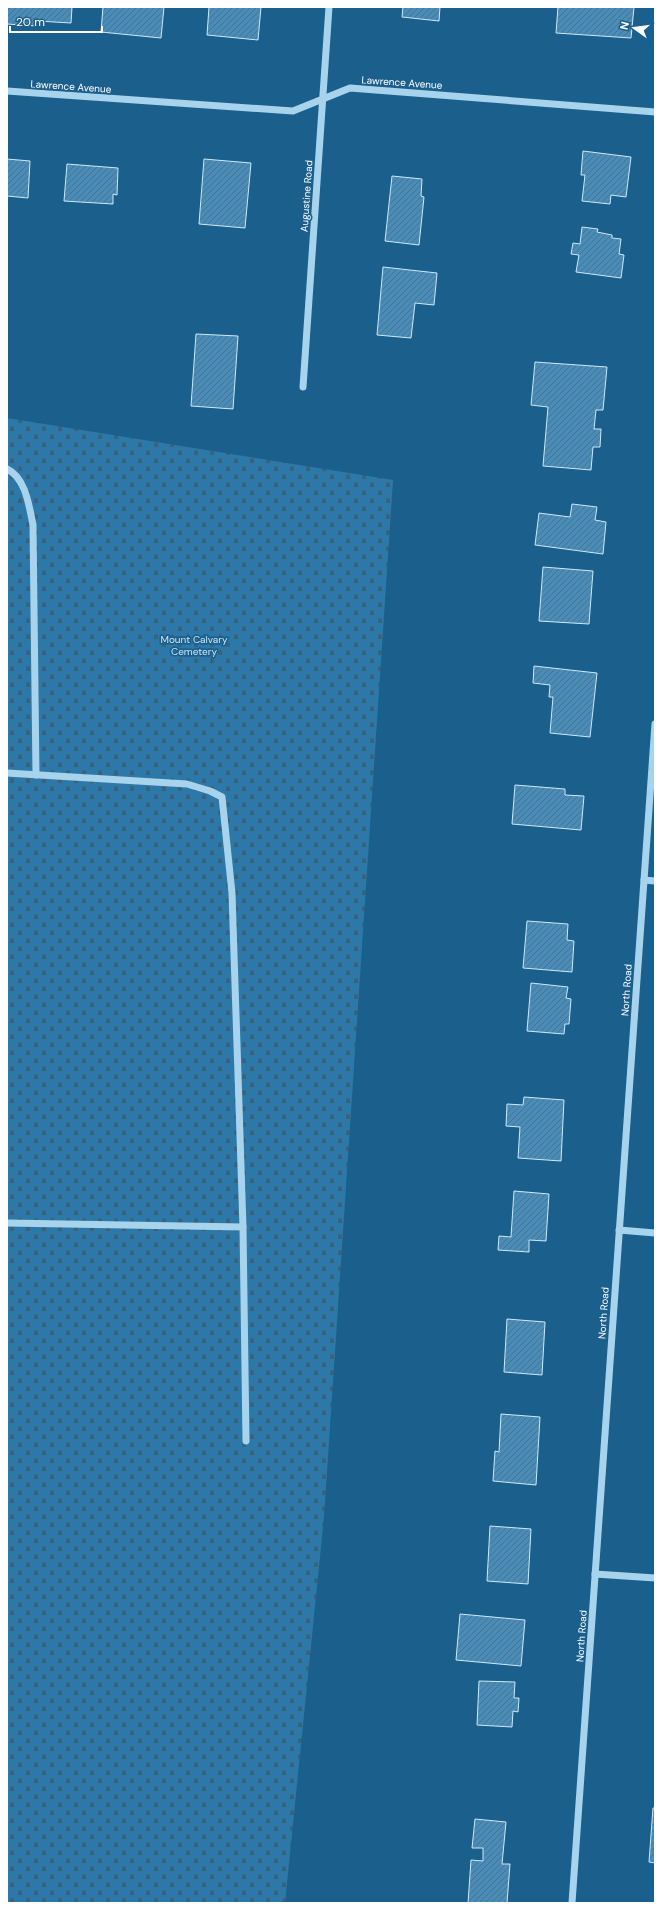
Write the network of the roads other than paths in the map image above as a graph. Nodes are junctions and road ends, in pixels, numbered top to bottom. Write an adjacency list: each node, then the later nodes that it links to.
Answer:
1 (329, 7): 3 (street, Augustine Road)
2 (7, 91): 3 (street, Lawrence Avenue)
3 (323, 99): 4 (street, Lawrence Avenue); 5 (street, Augustine Road)
4 (655, 112)
5 (303, 387)
6 (7, 469): 9 (street)
7 (655, 724): 10 (street, North Road)
8 (7, 773): 9 (street)
9 (36, 775): 13 (street)
10 (644, 880): 11 (street); 14 (street, North Road)
11 (655, 881)
12 (7, 1222): 13 (street)
13 (243, 1227): 16 (street)
14 (619, 1230): 15 (street); 17 (street, North Road)
15 (655, 1233)
16 (246, 1441)
17 (595, 1574): 18 (street); 19 (street, North Road)
18 (655, 1578)
19 (572, 1903)

